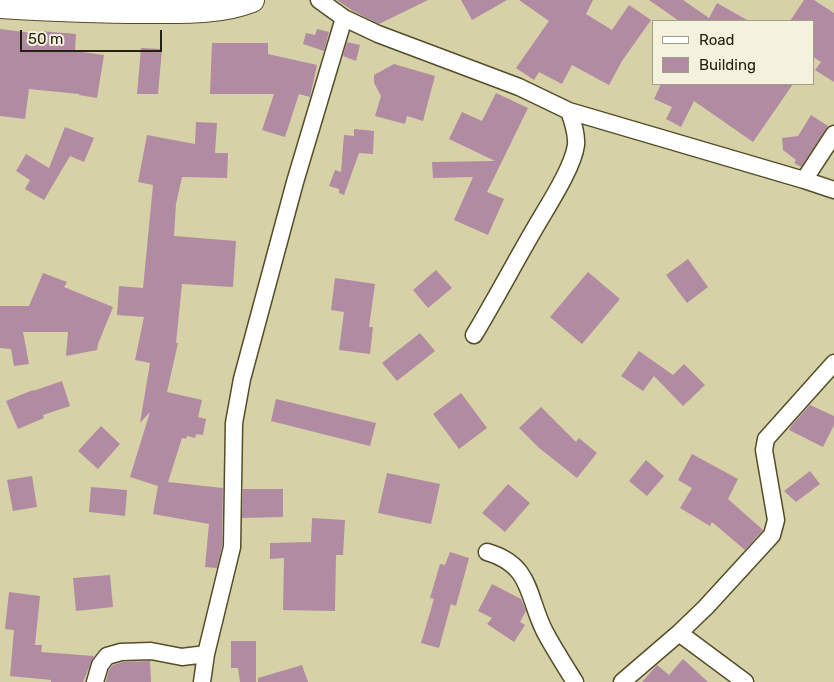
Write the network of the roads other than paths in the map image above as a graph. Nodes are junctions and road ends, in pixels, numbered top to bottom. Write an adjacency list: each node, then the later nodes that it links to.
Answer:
1 (252, 0): 3 (street)
2 (319, 0): 4 (street)
3 (0, 6)
4 (344, 18): 5 (street); 13 (street)
5 (569, 111): 7 (street); 9 (street)
6 (834, 134): 7 (street)
7 (804, 180): 8 (street)
8 (834, 190)
9 (474, 335)
10 (834, 363): 12 (street)
11 (487, 552): 16 (street)
12 (679, 633): 17 (street); 18 (street)
13 (206, 654): 14 (street); 15 (street)
14 (95, 682)
15 (202, 682)
16 (575, 682)
17 (622, 682)
18 (745, 682)

